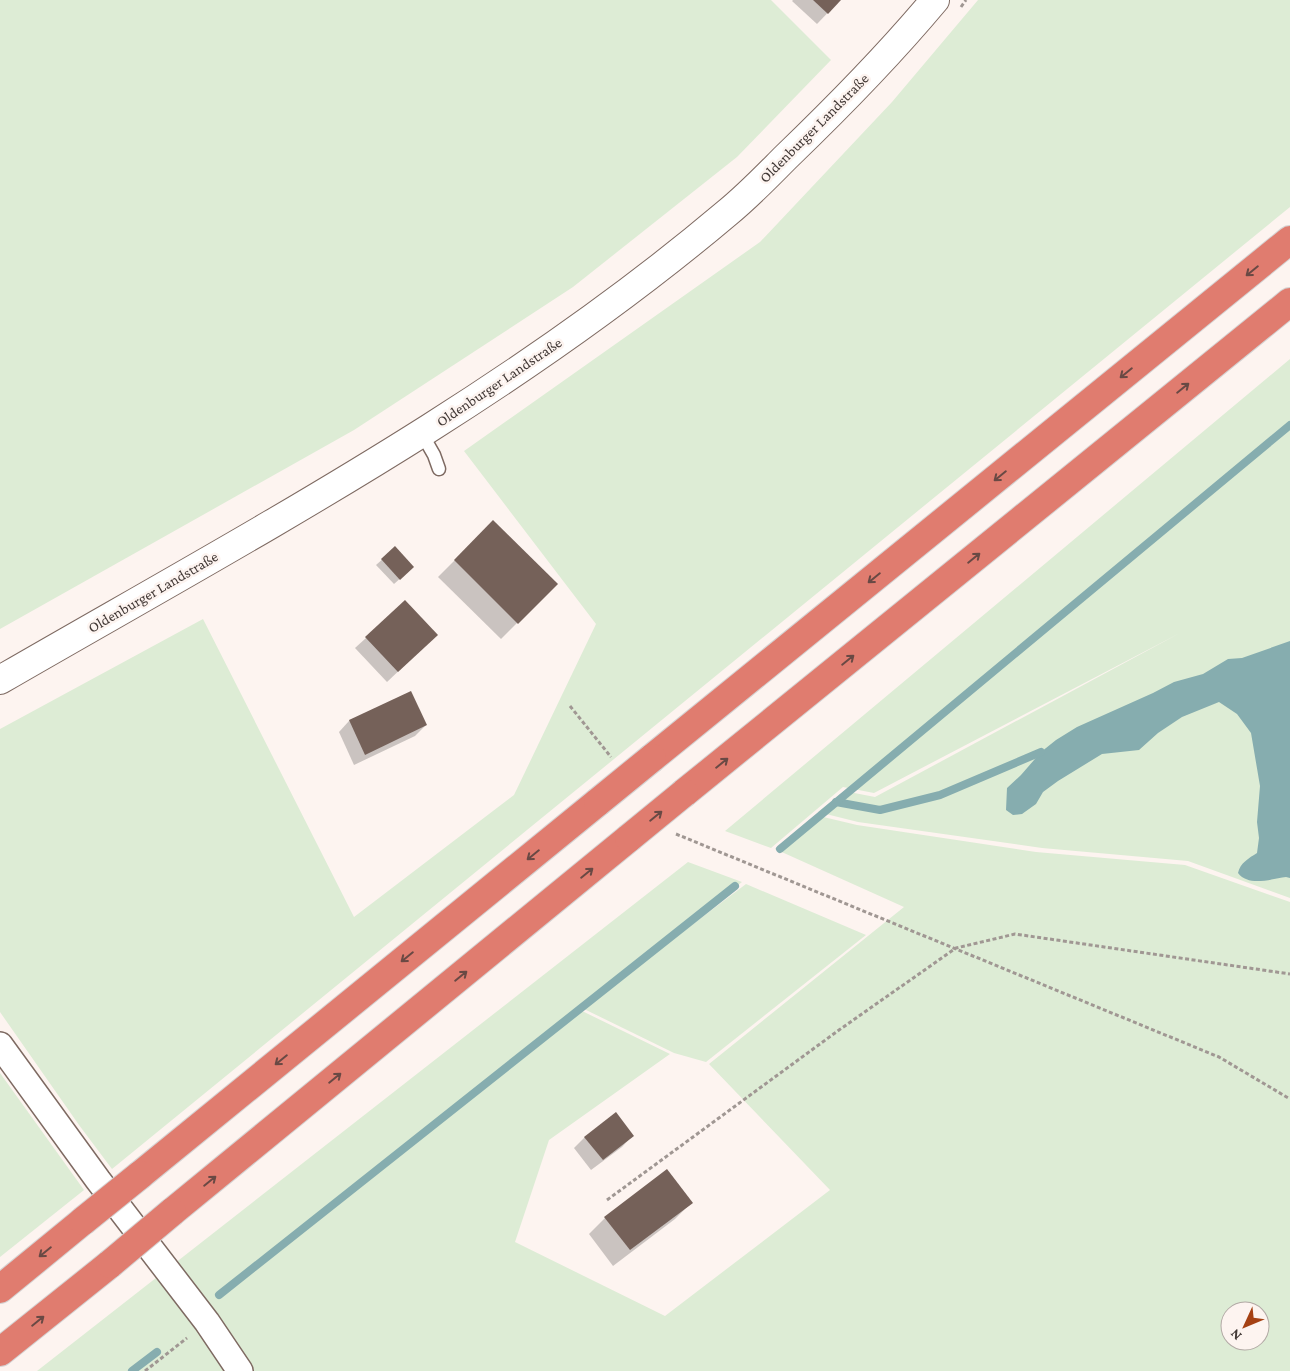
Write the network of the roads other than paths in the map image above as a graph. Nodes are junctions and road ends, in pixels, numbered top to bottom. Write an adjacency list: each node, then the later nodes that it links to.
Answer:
1 (925, 4): 4 (street, Oldenburger Landstraße)
2 (1290, 240): 8 (highway, one-way to 8, bridge)
3 (1290, 302): 9 (highway, one-way to 3, bridge)
4 (422, 434): 5 (lane); 6 (street, Oldenburger Landstraße)
5 (439, 469)
6 (0, 680)
7 (0, 1045): 10 (street)
8 (0, 1289)
9 (0, 1352)
10 (240, 1371)

